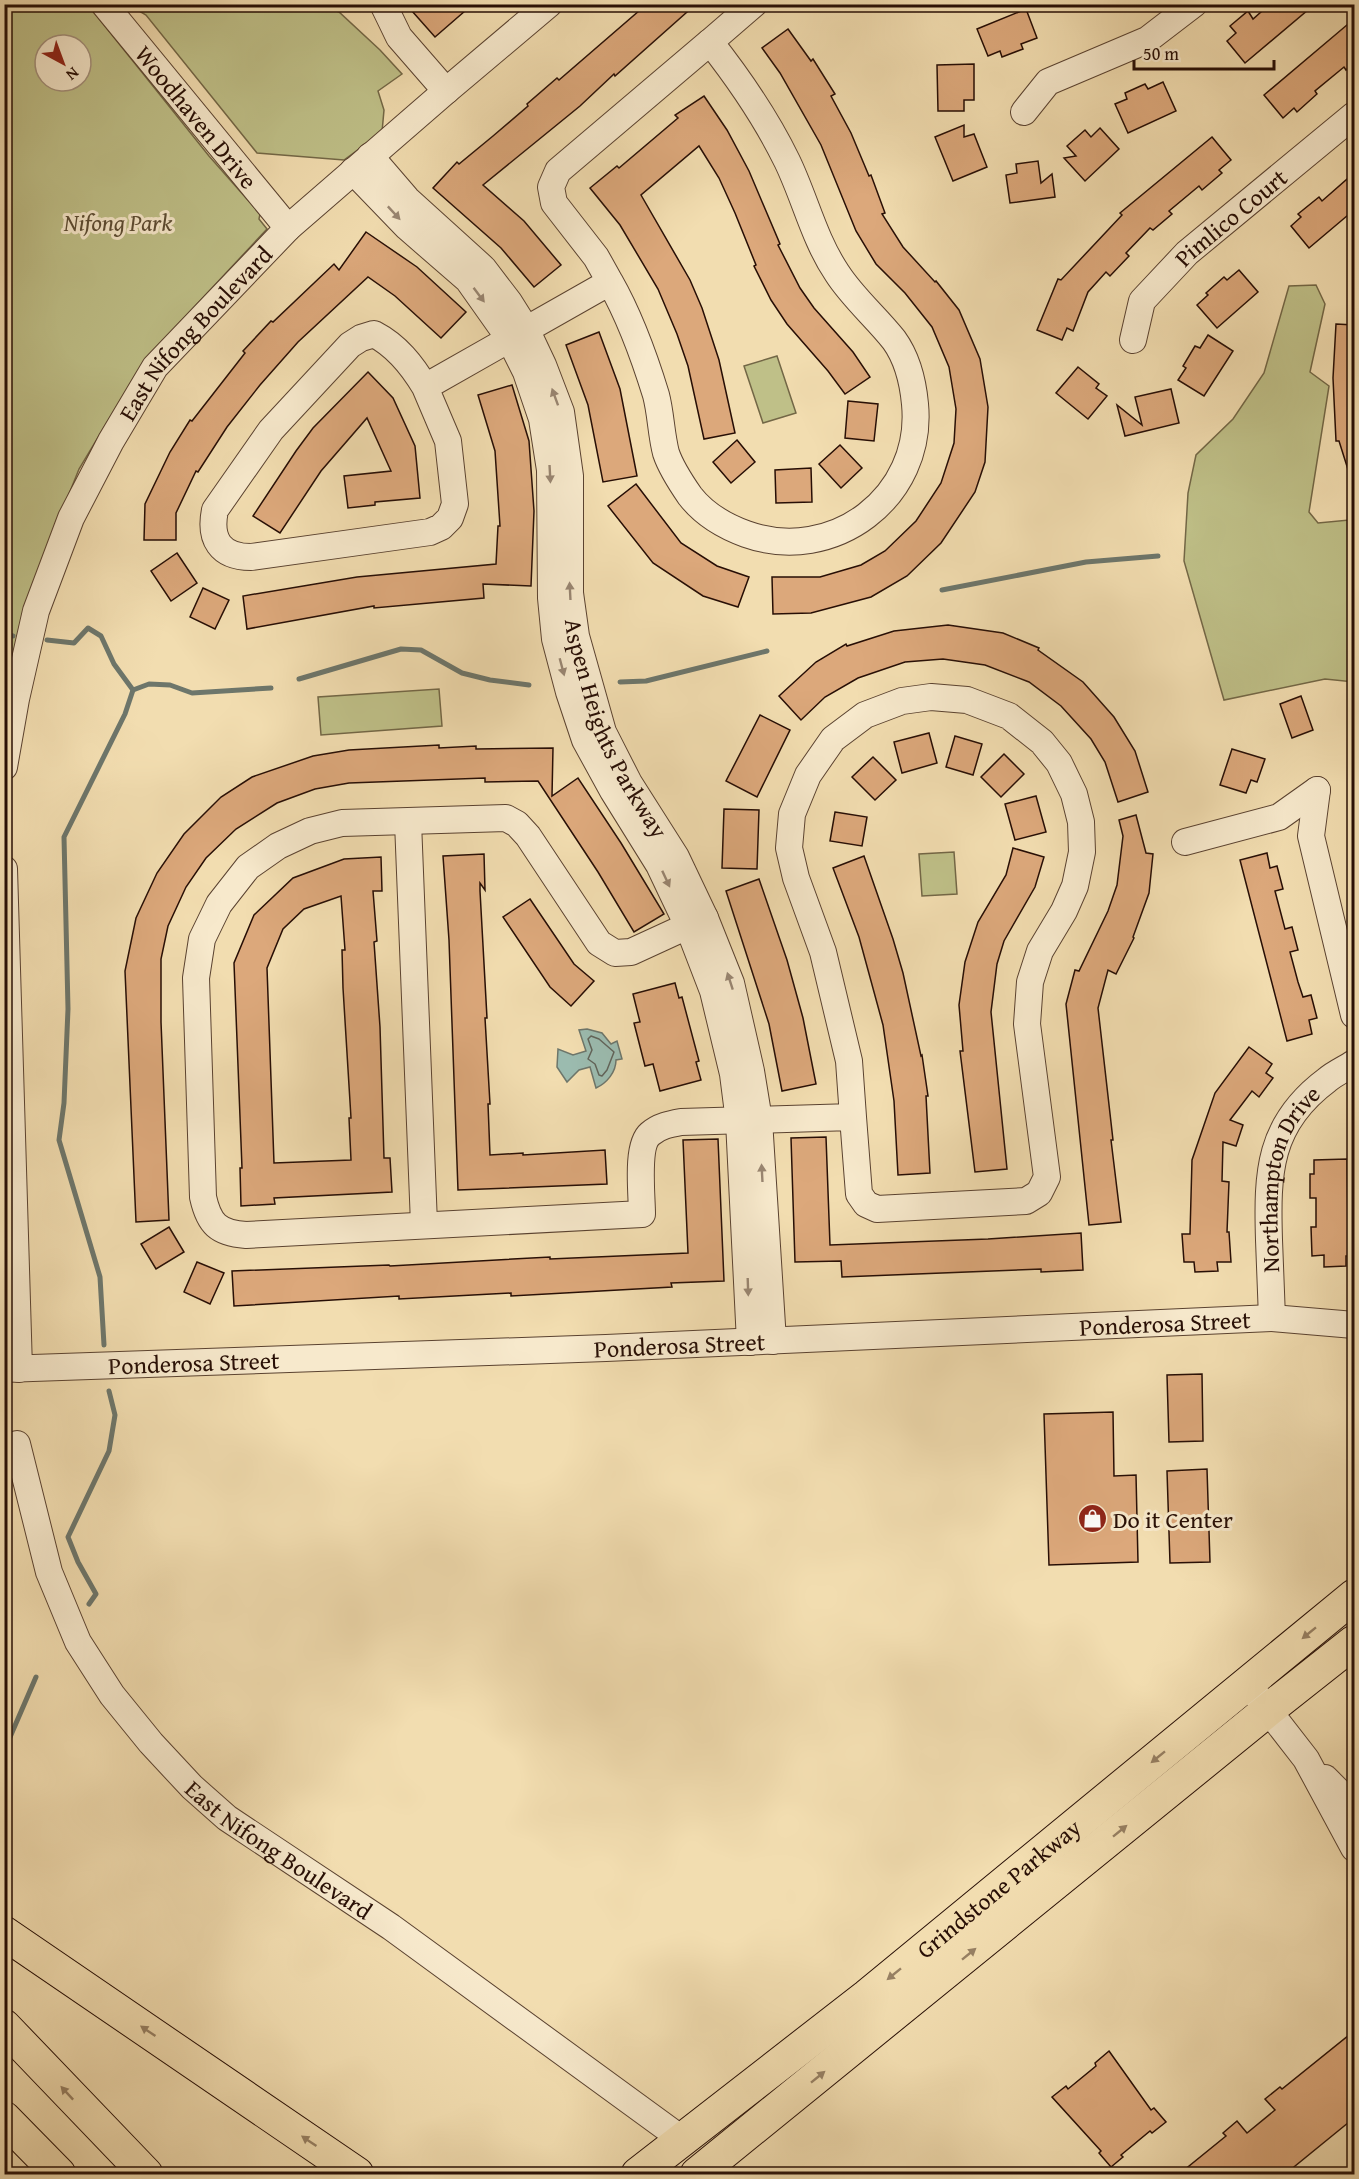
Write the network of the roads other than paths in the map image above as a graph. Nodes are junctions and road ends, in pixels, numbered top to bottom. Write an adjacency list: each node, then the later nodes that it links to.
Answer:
1 (104, 4): 11 (street, Woodhaven Drive)
2 (383, 4): 7 (street)
3 (549, 4): 7 (street, East Nifong Boulevard)
4 (754, 4): 6 (street)
5 (1194, 4): 8 (street)
6 (710, 42): 12 (street); 12 (street)
7 (446, 91): 10 (street, East Nifong Boulevard)
8 (1024, 112)
9 (1354, 115): 14 (street, Pimlico Court)
10 (362, 164): 11 (street, East Nifong Boulevard); 13 (street, Aspen Heights Parkway)
11 (288, 228): 16 (street, East Nifong Boulevard)
12 (610, 282): 13 (street)
13 (518, 334): 15 (street); 20 (street, Aspen Heights Parkway)
14 (1132, 340)
15 (425, 387): 15 (street)
16 (4, 768)
17 (408, 822): 20 (street); 25 (street); 25 (street)
18 (1185, 842): 21 (street)
19 (4, 869): 29 (street)
20 (697, 922): 24 (street, Aspen Heights Parkway)
21 (1354, 1015)
22 (1354, 1063): 26 (street, Northampton Drive)
23 (853, 1117): 23 (street); 24 (street)
24 (749, 1121): 25 (street); 28 (street, Aspen Heights Parkway)
25 (424, 1224)
26 (1272, 1318): 27 (street, Ponderosa Street); 28 (street, Ponderosa Street)
27 (1354, 1325)
28 (761, 1341): 29 (street, Ponderosa Street)
29 (12, 1369)
30 (17, 1444): 42 (street, East Nifong Boulevard)
31 (1354, 1596): 33 (main road, Grindstone Parkway, one-way to 33)
32 (1354, 1642): 34 (main road, Grindstone Parkway)
33 (1247, 1683): 34 (street); 40 (main road, Grindstone Parkway, one-way to 40)
34 (1268, 1710): 35 (street); 43 (main road, Grindstone Parkway, one-way to 34)
35 (1306, 1760): 36 (street); 37 (street)
36 (1354, 1806)
37 (1354, 1848)
38 (4, 1933): 46 (main road, one-way to 38)
39 (4, 2026): 45 (main road, one-way to 39)
40 (798, 2050): 42 (main road, Grindstone Parkway); 43 (main road)
41 (4, 2118): 44 (main road)
42 (683, 2140): 47 (main road, Grindstone Parkway); 48 (main road)
43 (706, 2172)
44 (59, 2175)
45 (146, 2175)
46 (357, 2175)
47 (638, 2175)
48 (666, 2175)

